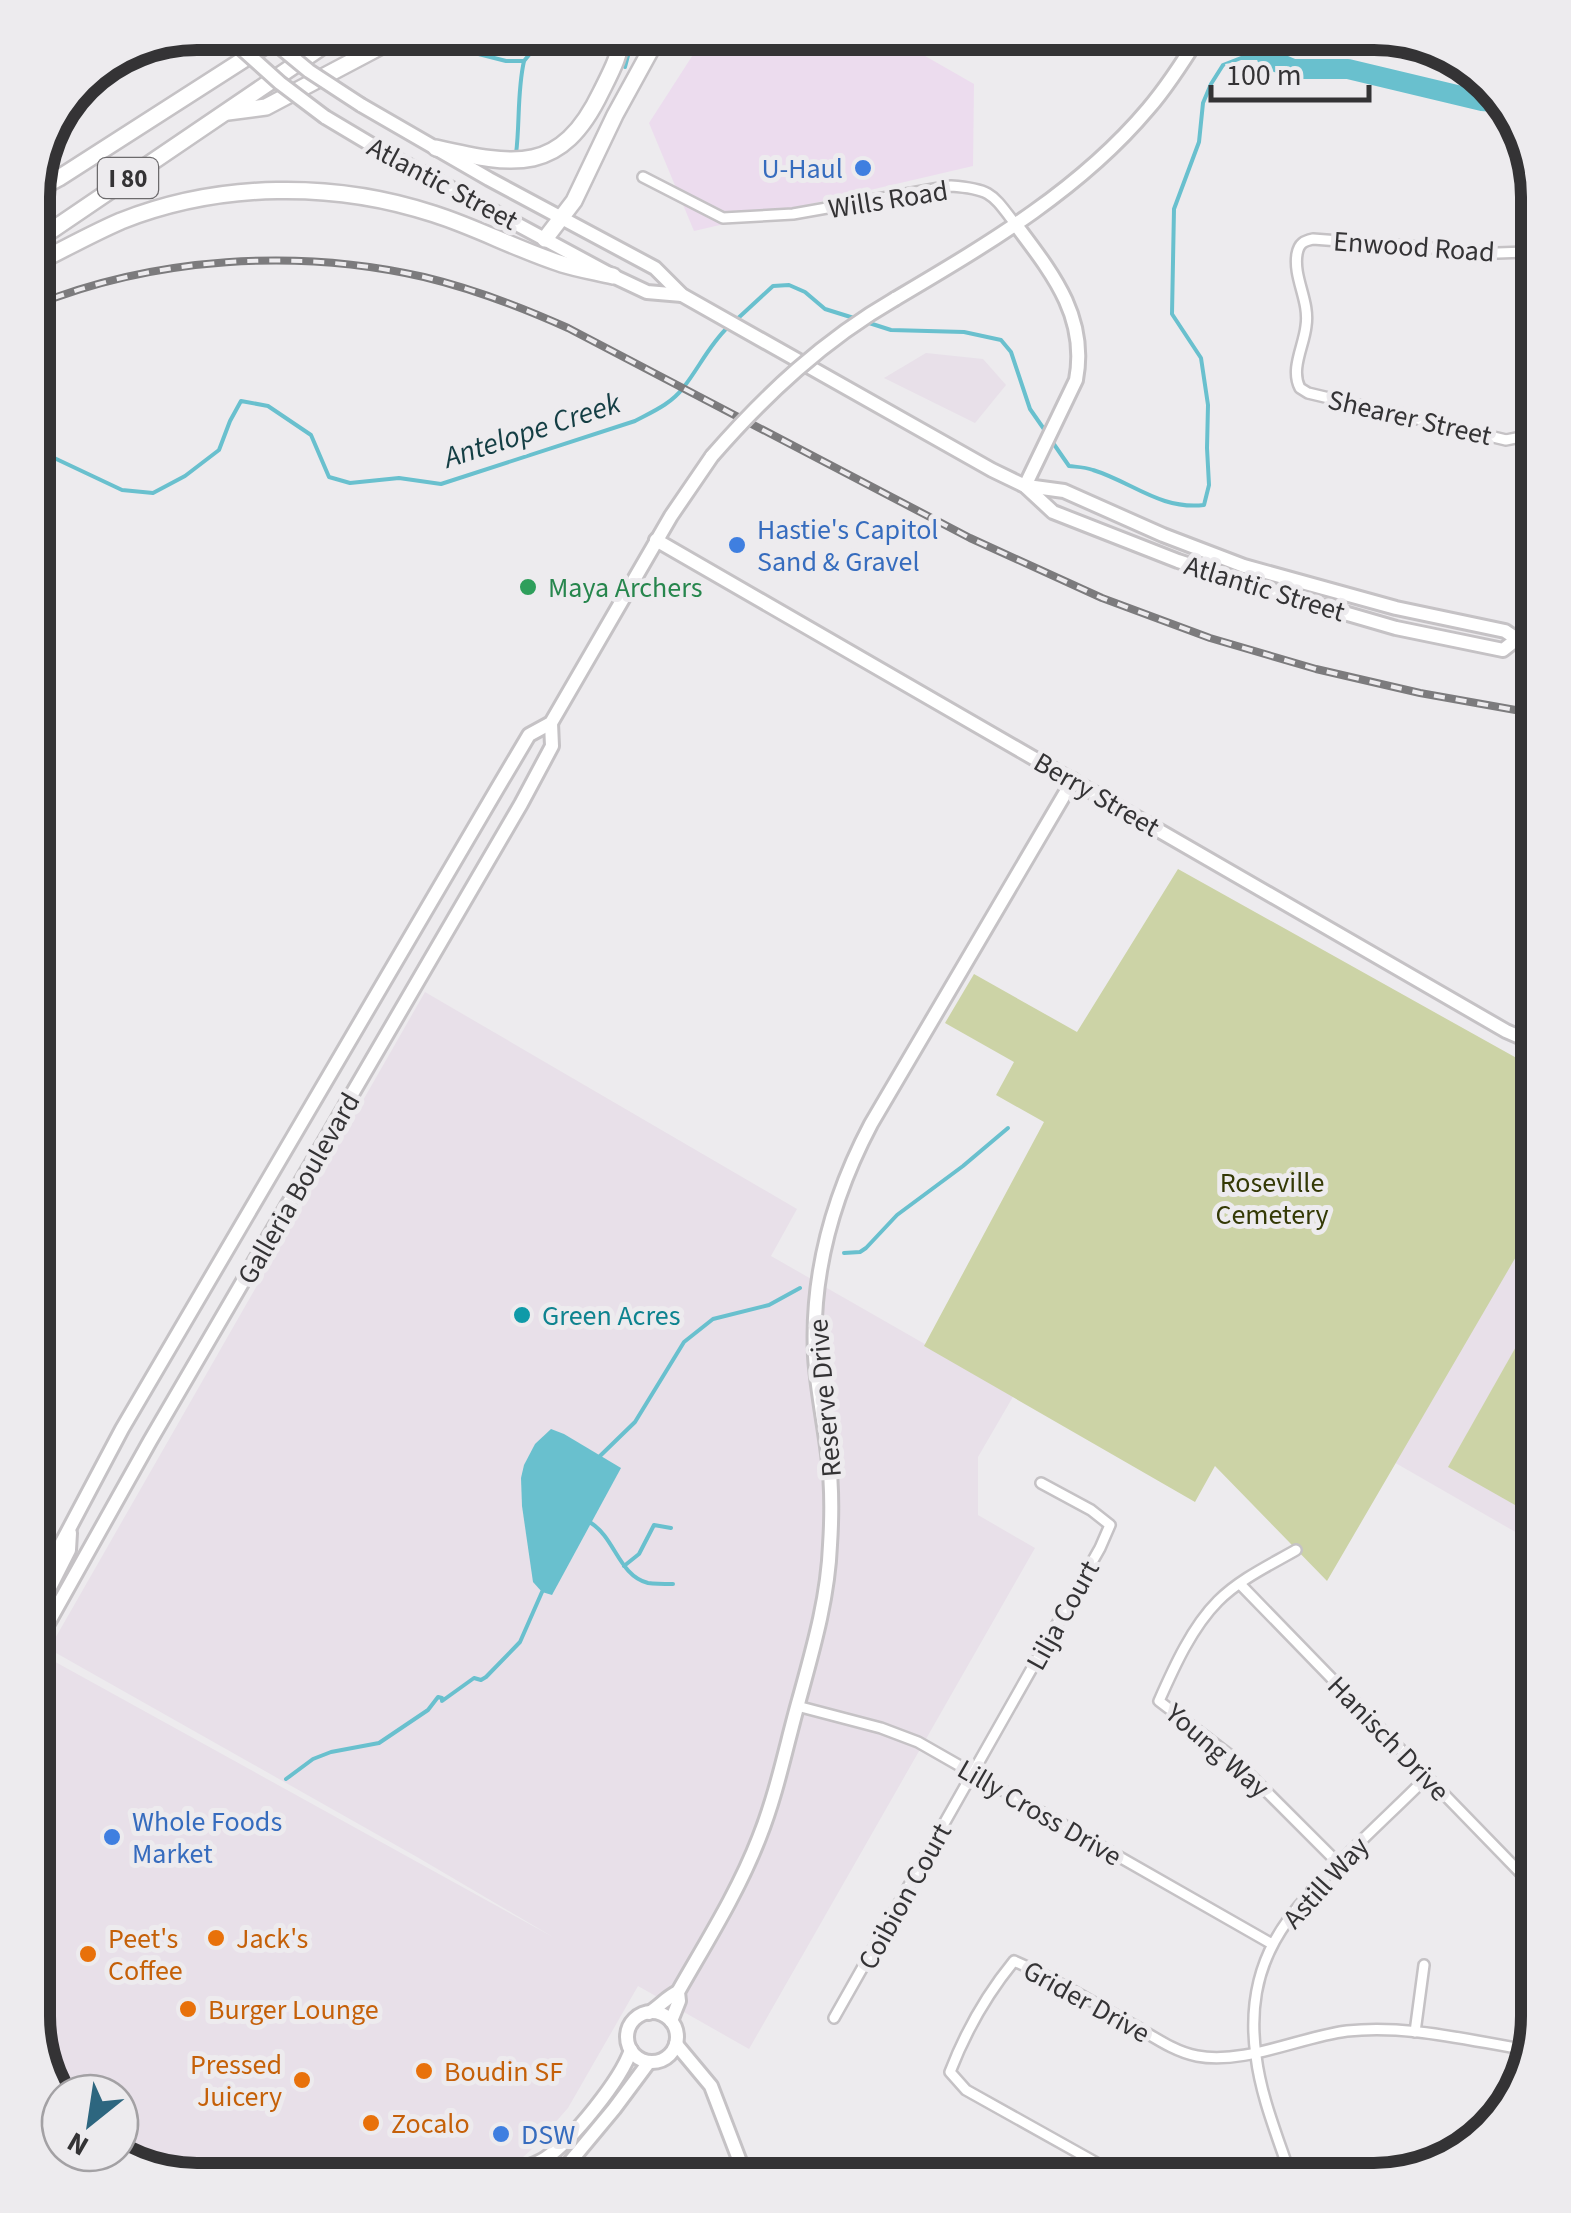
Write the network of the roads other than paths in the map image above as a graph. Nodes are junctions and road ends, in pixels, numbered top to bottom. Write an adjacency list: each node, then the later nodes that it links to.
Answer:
1 (240, 50): 10 (highway)
2 (243, 50): 18 (main road, Atlantic Street, bridge)
3 (256, 50): 10 (highway, I 80)
4 (284, 50): 12 (main road, Atlantic Street, bridge)
5 (315, 50): 11 (highway, I 80)
6 (372, 50): 11 (highway)
7 (620, 50): 12 (highway)
8 (651, 50): 15 (highway)
9 (1190, 50): 16 (main road, Galleria Boulevard)
10 (176, 102): 14 (highway, I 80)
11 (224, 112): 17 (highway, I 80)
12 (436, 148): 15 (main road, Atlantic Street)
13 (643, 177): 16 (street, Wills Road)
14 (51, 181)
15 (562, 217): 18 (highway); 22 (main road, Atlantic Street)
16 (1016, 226): 25 (main road, Wills Road); 26 (main road, Galleria Boulevard, bridge)
17 (50, 231)
18 (544, 239): 21 (main road, Atlantic Street)
19 (1521, 252): 23 (street, Enwood Road)
20 (50, 257): 21 (highway)
21 (613, 276): 22 (main road, Atlantic Street)
22 (682, 295): 25 (main road, Atlantic Street)
23 (1307, 313): 24 (street, Shearer Street)
24 (1521, 438)
25 (1025, 486): 27 (main road, Atlantic Street); 28 (main road, Atlantic Street)
26 (656, 540): 31 (main road, Galleria Boulevard); 32 (main road, Berry Street)
27 (1258, 588): 28 (main road); 29 (main road, Atlantic Street)
28 (1396, 608): 29 (main road, Atlantic Street)
29 (1517, 639): 30 (main road, Atlantic Street)
30 (1521, 640)
31 (551, 723): 35 (main road, Galleria Boulevard); 40 (main road, Galleria Boulevard)
32 (1072, 780): 33 (main road, Berry Street); 41 (main road, Reserve Drive)
33 (1521, 1038)
34 (1041, 1484): 42 (street, Lilja Court)
35 (71, 1525): 37 (main road, Galleria Boulevard); 39 (main road)
36 (1296, 1550): 38 (street, Young Way)
37 (50, 1564)
38 (1240, 1584): 43 (street, Hanisch Drive); 44 (street, Young Way)
39 (50, 1586)
40 (50, 1618)
41 (797, 1706): 42 (street, Lilly Cross Drive); 48 (main road, Reserve Drive)
42 (973, 1774): 46 (street, Lilly Cross Drive); 50 (street, Coibion Court)
43 (1427, 1777): 44 (street, Astill Way); 45 (street, Hanisch Drive)
44 (1338, 1864): 46 (street, Astill Way)
45 (1521, 1874)
46 (1272, 1944): 56 (street, Astill Way)
47 (1424, 1965): 52 (street)
48 (678, 1992): 49 (main road, Reserve Drive); 51 (main road, Reserve Drive)
49 (649, 2012): 51 (main road); 54 (main road)
50 (834, 2018)
51 (671, 2021): 55 (main road)
52 (1415, 2032): 53 (street); 56 (street)
53 (1517, 2048)
54 (631, 2050): 57 (main road); 58 (main road)
55 (672, 2050): 57 (main road); 60 (main road)
56 (1255, 2052): 61 (street, Grider Drive); 62 (street, Astill Way)
57 (649, 2062): 59 (main road)
58 (538, 2163)
59 (568, 2163)
60 (741, 2163)
61 (1097, 2163)
62 (1287, 2163)

